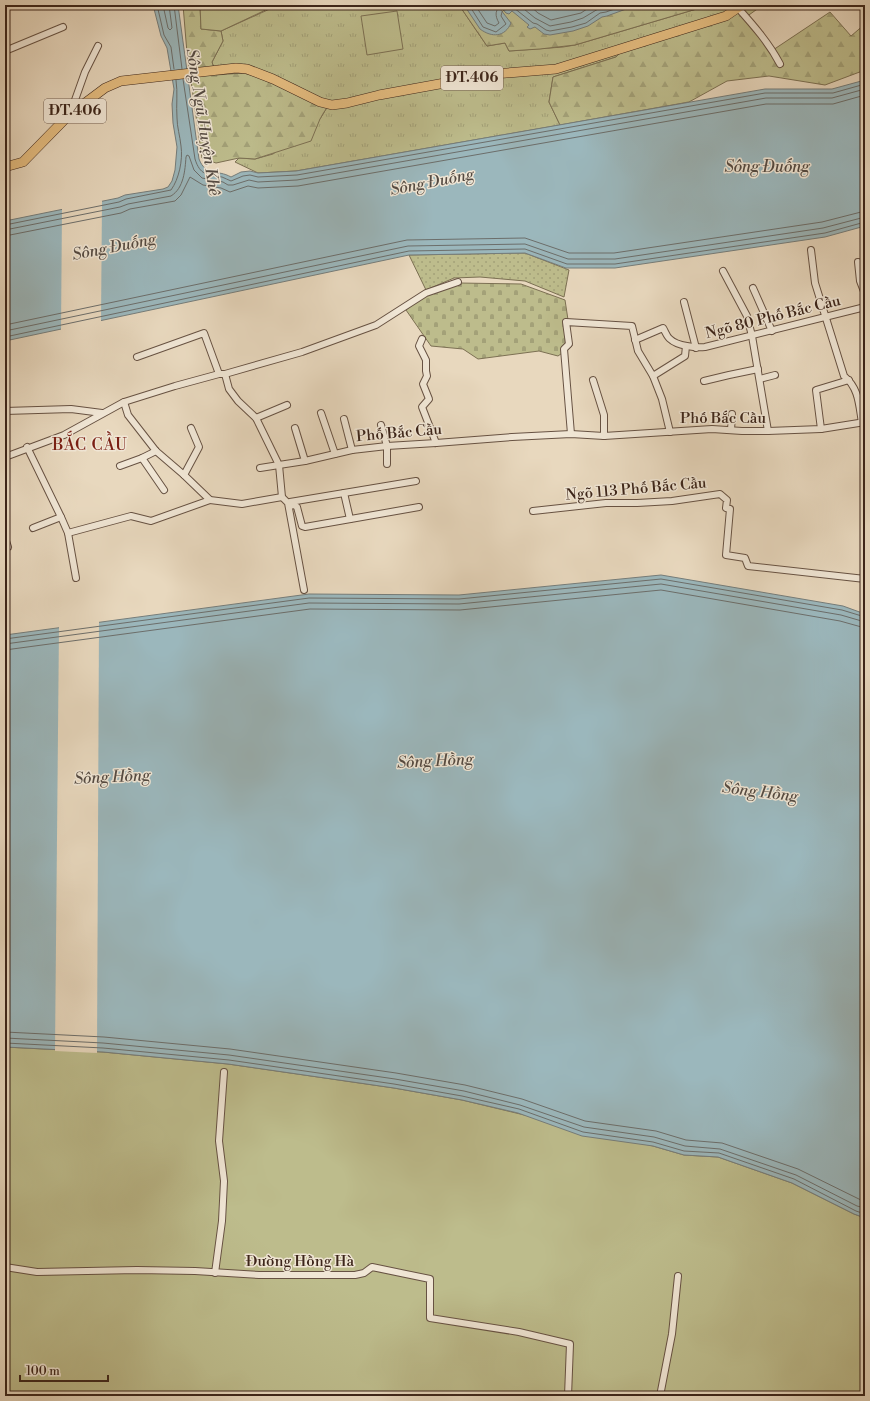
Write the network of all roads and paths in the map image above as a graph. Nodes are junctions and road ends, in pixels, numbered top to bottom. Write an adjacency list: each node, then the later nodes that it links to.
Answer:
1 (740, 6): 5 (street); 6 (main road, ĐT.406)
2 (63, 27): 4 (street)
3 (98, 46): 6 (street)
4 (5, 51)
5 (780, 64)
6 (69, 115): 7 (main road, ĐT.406)
7 (5, 167)
8 (810, 250): 16 (street)
9 (858, 262): 13 (street)
10 (723, 271): 18 (street)
11 (458, 282): 25 (street)
12 (753, 288): 17 (street)
13 (865, 294)
14 (684, 302): 22 (street)
15 (865, 307): 16 (street, Ngõ 80 Phố Bắc Cầu)
16 (827, 317): 17 (street, Ngõ 80 Phố Bắc Cầu); 30 (street)
17 (772, 331): 18 (street, Ngõ 80 Phố Bắc Cầu)
18 (752, 336): 22 (street, Ngõ 80 Phố Bắc Cầu); 24 (street)
19 (422, 339): 50 (street)
20 (635, 340): 21 (street, Ngõ 80 Phố Bắc Cầu); 27 (street); 48 (street)
21 (686, 346): 22 (street, Ngõ 80 Phố Bắc Cầu); 27 (street)
22 (696, 348)
23 (137, 357): 25 (street)
24 (758, 369): 28 (street); 31 (street)
25 (222, 374): 32 (street); 38 (street)
26 (775, 375): 28 (street)
27 (653, 376): 47 (street)
28 (760, 379): 46 (street)
29 (593, 380): 49 (street)
30 (849, 380): 40 (street); 44 (street)
31 (704, 381)
32 (124, 402): 35 (street); 54 (street)
33 (287, 405): 38 (street)
34 (5, 411): 35 (street)
35 (102, 413): 52 (street)
36 (321, 413): 55 (street)
37 (732, 414): 45 (street)
38 (256, 418): 60 (street)
39 (344, 419): 53 (street)
40 (863, 422): 44 (street, Phố Bắc Cầu)
41 (381, 425): 51 (street)
42 (191, 428): 63 (street)
43 (295, 428): 58 (street)
44 (821, 429): 46 (street, Phố Bắc Cầu)
45 (731, 430): 46 (street, Phố Bắc Cầu); 47 (street, Phố Bắc Cầu)
46 (768, 431)
47 (670, 432): 49 (street, Phố Bắc Cầu)
48 (571, 434): 49 (street, Phố Bắc Cầu); 50 (street, Phố Bắc Cầu)
49 (604, 436)
50 (436, 443): 51 (street, Phố Bắc Cầu)
51 (387, 446): 53 (street, Phố Bắc Cầu); 59 (street)
52 (27, 448): 56 (street); 72 (street)
53 (352, 450): 55 (street, Phố Bắc Cầu)
54 (156, 451): 57 (street); 63 (street)
55 (335, 454): 58 (street, Phố Bắc Cầu)
56 (5, 457)
57 (142, 458): 61 (street); 65 (street)
58 (305, 461): 60 (street, Phố Bắc Cầu)
59 (387, 464)
60 (279, 465): 62 (street, Phố Bắc Cầu); 67 (street)
61 (120, 466)
62 (260, 468)
63 (184, 475): 68 (street)
64 (416, 481): 66 (street)
65 (164, 490)
66 (344, 493): 69 (street); 73 (street)
67 (282, 497): 68 (street); 69 (street)
68 (210, 500): 75 (street)
69 (289, 505): 73 (street); 80 (street)
70 (419, 507): 73 (street)
71 (533, 511): 79 (street, Ngõ 113 Phố Bắc Cầu)
72 (61, 517): 74 (street); 75 (street)
73 (350, 519)
74 (34, 528)
75 (68, 533): 78 (street)
76 (5, 538): 77 (street)
77 (5, 548)
78 (76, 578)
79 (865, 579)
80 (304, 590)
81 (224, 1072): 83 (street)
82 (5, 1267): 83 (street, Đường Hồng Hà)
83 (215, 1273): 85 (street, Đường Hồng Hà)
84 (678, 1276): 86 (street)
85 (568, 1396)
86 (660, 1396)

